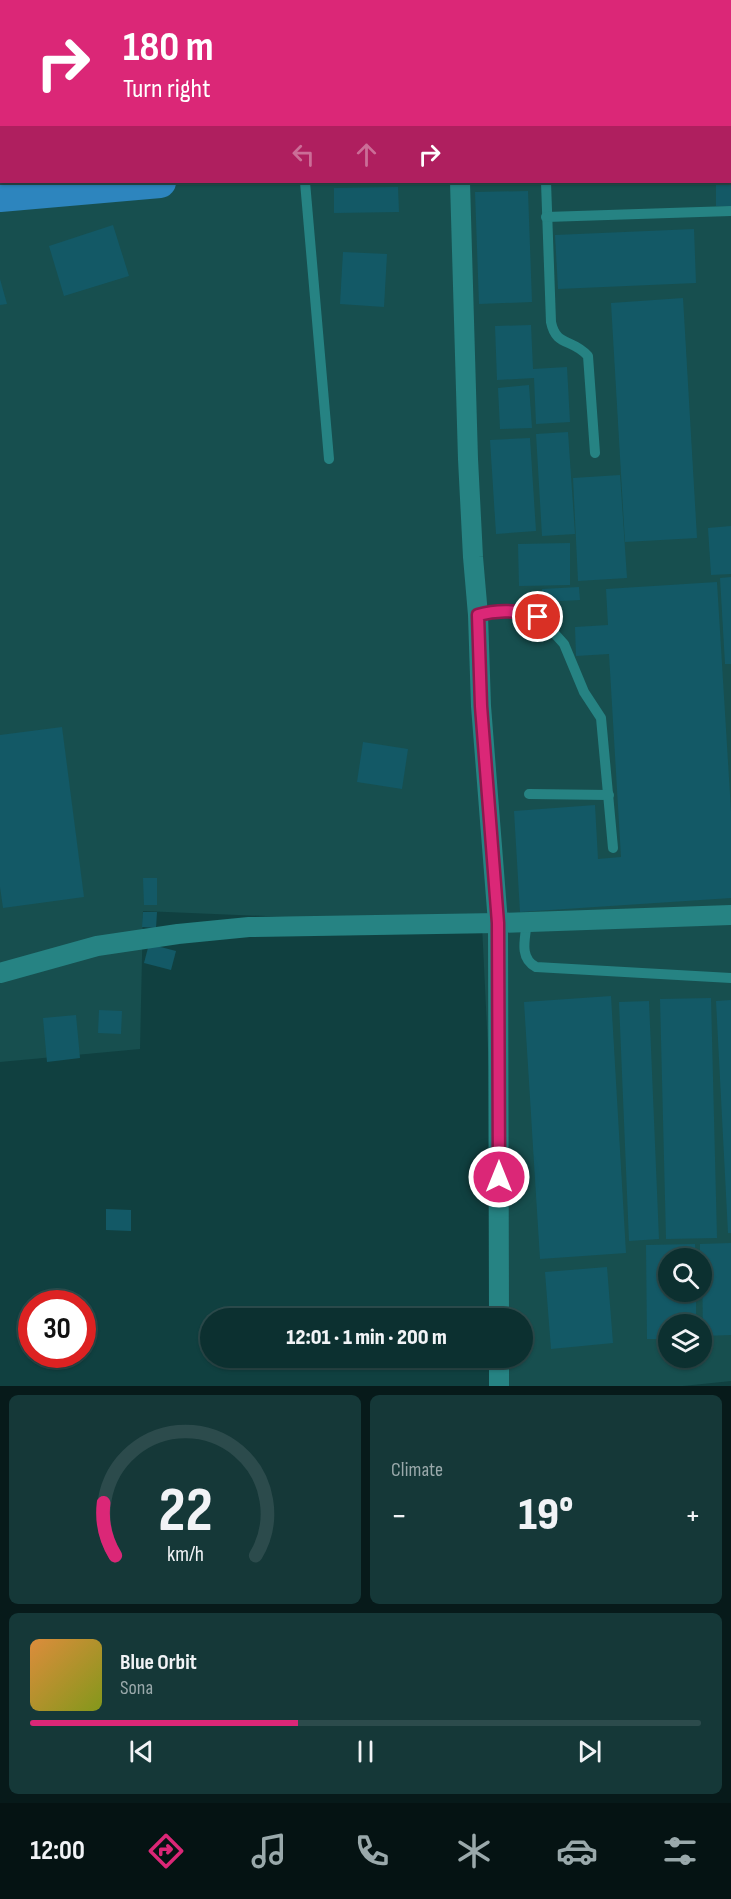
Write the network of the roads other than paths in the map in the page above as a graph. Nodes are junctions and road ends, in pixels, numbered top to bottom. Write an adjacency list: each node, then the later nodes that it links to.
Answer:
1 (138, 183): 5 (main road)
2 (305, 183): 10 (lane)
3 (460, 183): 11 (street)
4 (546, 183): 8 (lane)
5 (94, 185): 6 (main road)
6 (0, 196)
7 (731, 211): 8 (lane)
8 (546, 217): 9 (lane)
9 (595, 453)
10 (329, 459)
11 (478, 615): 13 (lane); 17 (street)
12 (530, 794): 13 (lane)
13 (609, 795): 14 (lane)
14 (613, 848)
15 (731, 915): 16 (street)
16 (527, 922): 17 (street); 19 (lane)
17 (498, 923): 18 (street); 20 (street)
18 (0, 973)
19 (731, 978)
20 (499, 1308)
21 (499, 1368): 22 (street)
22 (499, 1386)

